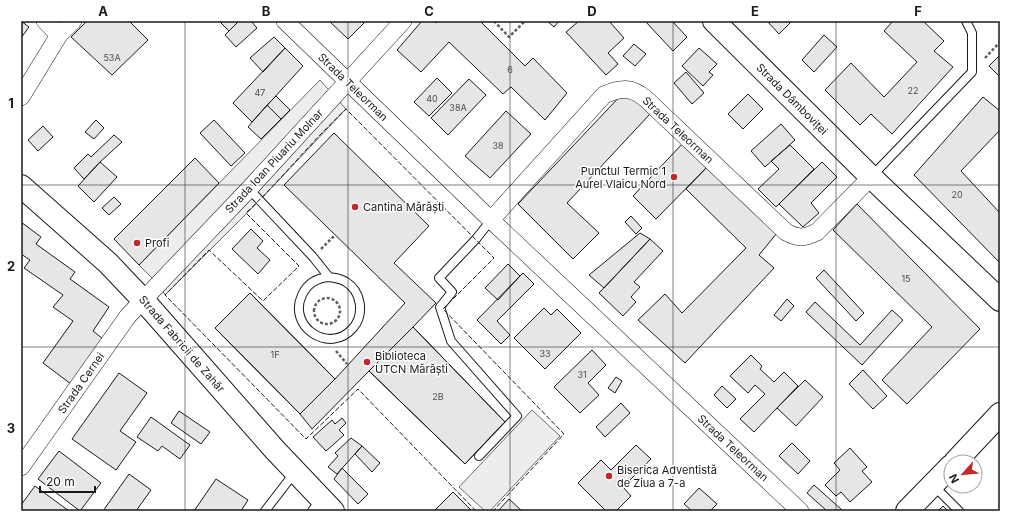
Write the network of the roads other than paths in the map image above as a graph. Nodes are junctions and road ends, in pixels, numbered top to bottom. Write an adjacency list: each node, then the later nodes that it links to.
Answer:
1 (45, 21): 7 (street)
2 (73, 21): 7 (street)
3 (284, 21): 8 (street, Strada Teleorman)
4 (403, 21): 8 (street, Strada Ioan Piuariu Molnar)
5 (715, 21): 10 (street, Strada Dâmboviței)
6 (966, 21): 10 (lane)
7 (59, 35): 9 (street)
8 (347, 82): 12 (street, Strada Ioan Piuariu Molnar); 13 (street, Strada Teleorman)
9 (21, 97)
10 (871, 177): 13 (street, Strada Teleorman); 15 (street, Strada Dâmboviței)
11 (21, 186): 16 (street, Strada Fabricii de Zahăr)
12 (249, 189): 14 (lane); 16 (street, Strada Ioan Piuariu Molnar)
13 (491, 220): 19 (lane); 26 (street, Strada Teleorman)
14 (329, 277): 14 (lane)
15 (1000, 300)
16 (144, 301): 20 (street, Strada Cernei); 21 (street, Strada Fabricii de Zahăr)
17 (1000, 414): 18 (street)
18 (962, 454)
19 (479, 456)
20 (21, 467)
21 (296, 471): 24 (street, Strada Fabricii de Zahăr); 25 (lane)
22 (943, 474): 23 (street)
23 (933, 485): 27 (street); 28 (lane)
24 (322, 507)
25 (265, 511)
26 (800, 511)
27 (907, 511)
28 (959, 511)

